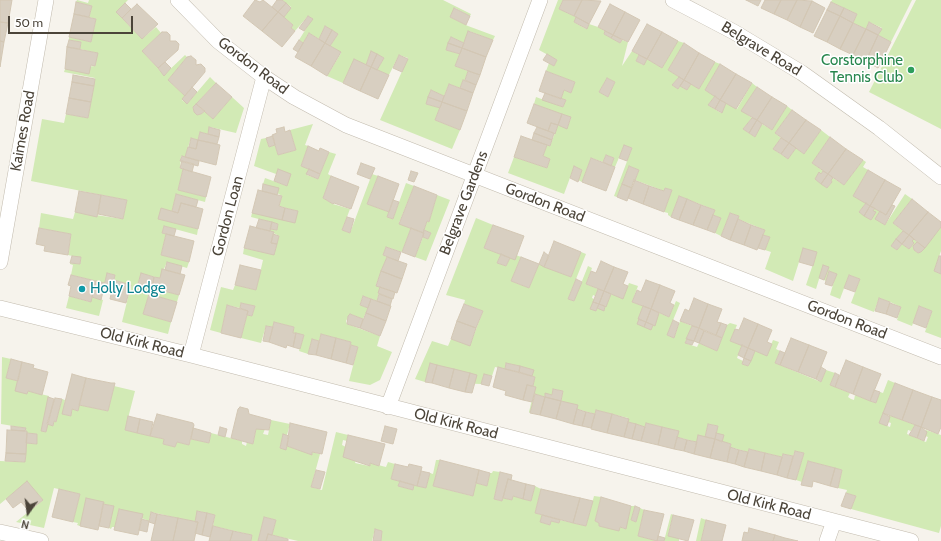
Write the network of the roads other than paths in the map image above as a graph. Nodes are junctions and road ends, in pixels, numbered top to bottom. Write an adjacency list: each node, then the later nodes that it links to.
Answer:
1 (46, 0): 8 (street, Kaimes Road)
2 (178, 0): 5 (street, Gordon Road)
3 (540, 0): 6 (street, Belgrave Gardens)
4 (673, 0): 7 (street, Belgrave Road)
5 (264, 77): 6 (street, Gordon Road); 10 (street, Gordon Loan)
6 (474, 175): 11 (street, Gordon Road); 12 (street, Belgrave Gardens)
7 (941, 176)
8 (0, 262)
9 (0, 308): 10 (street, Old Kirk Road)
10 (191, 355): 12 (street, Old Kirk Road)
11 (941, 357)
12 (388, 407): 13 (street, Old Kirk Road)
13 (834, 521): 16 (street); 17 (street, Old Kirk Road)
14 (0, 532): 15 (street)
15 (42, 541)
16 (827, 541)
17 (911, 541)

